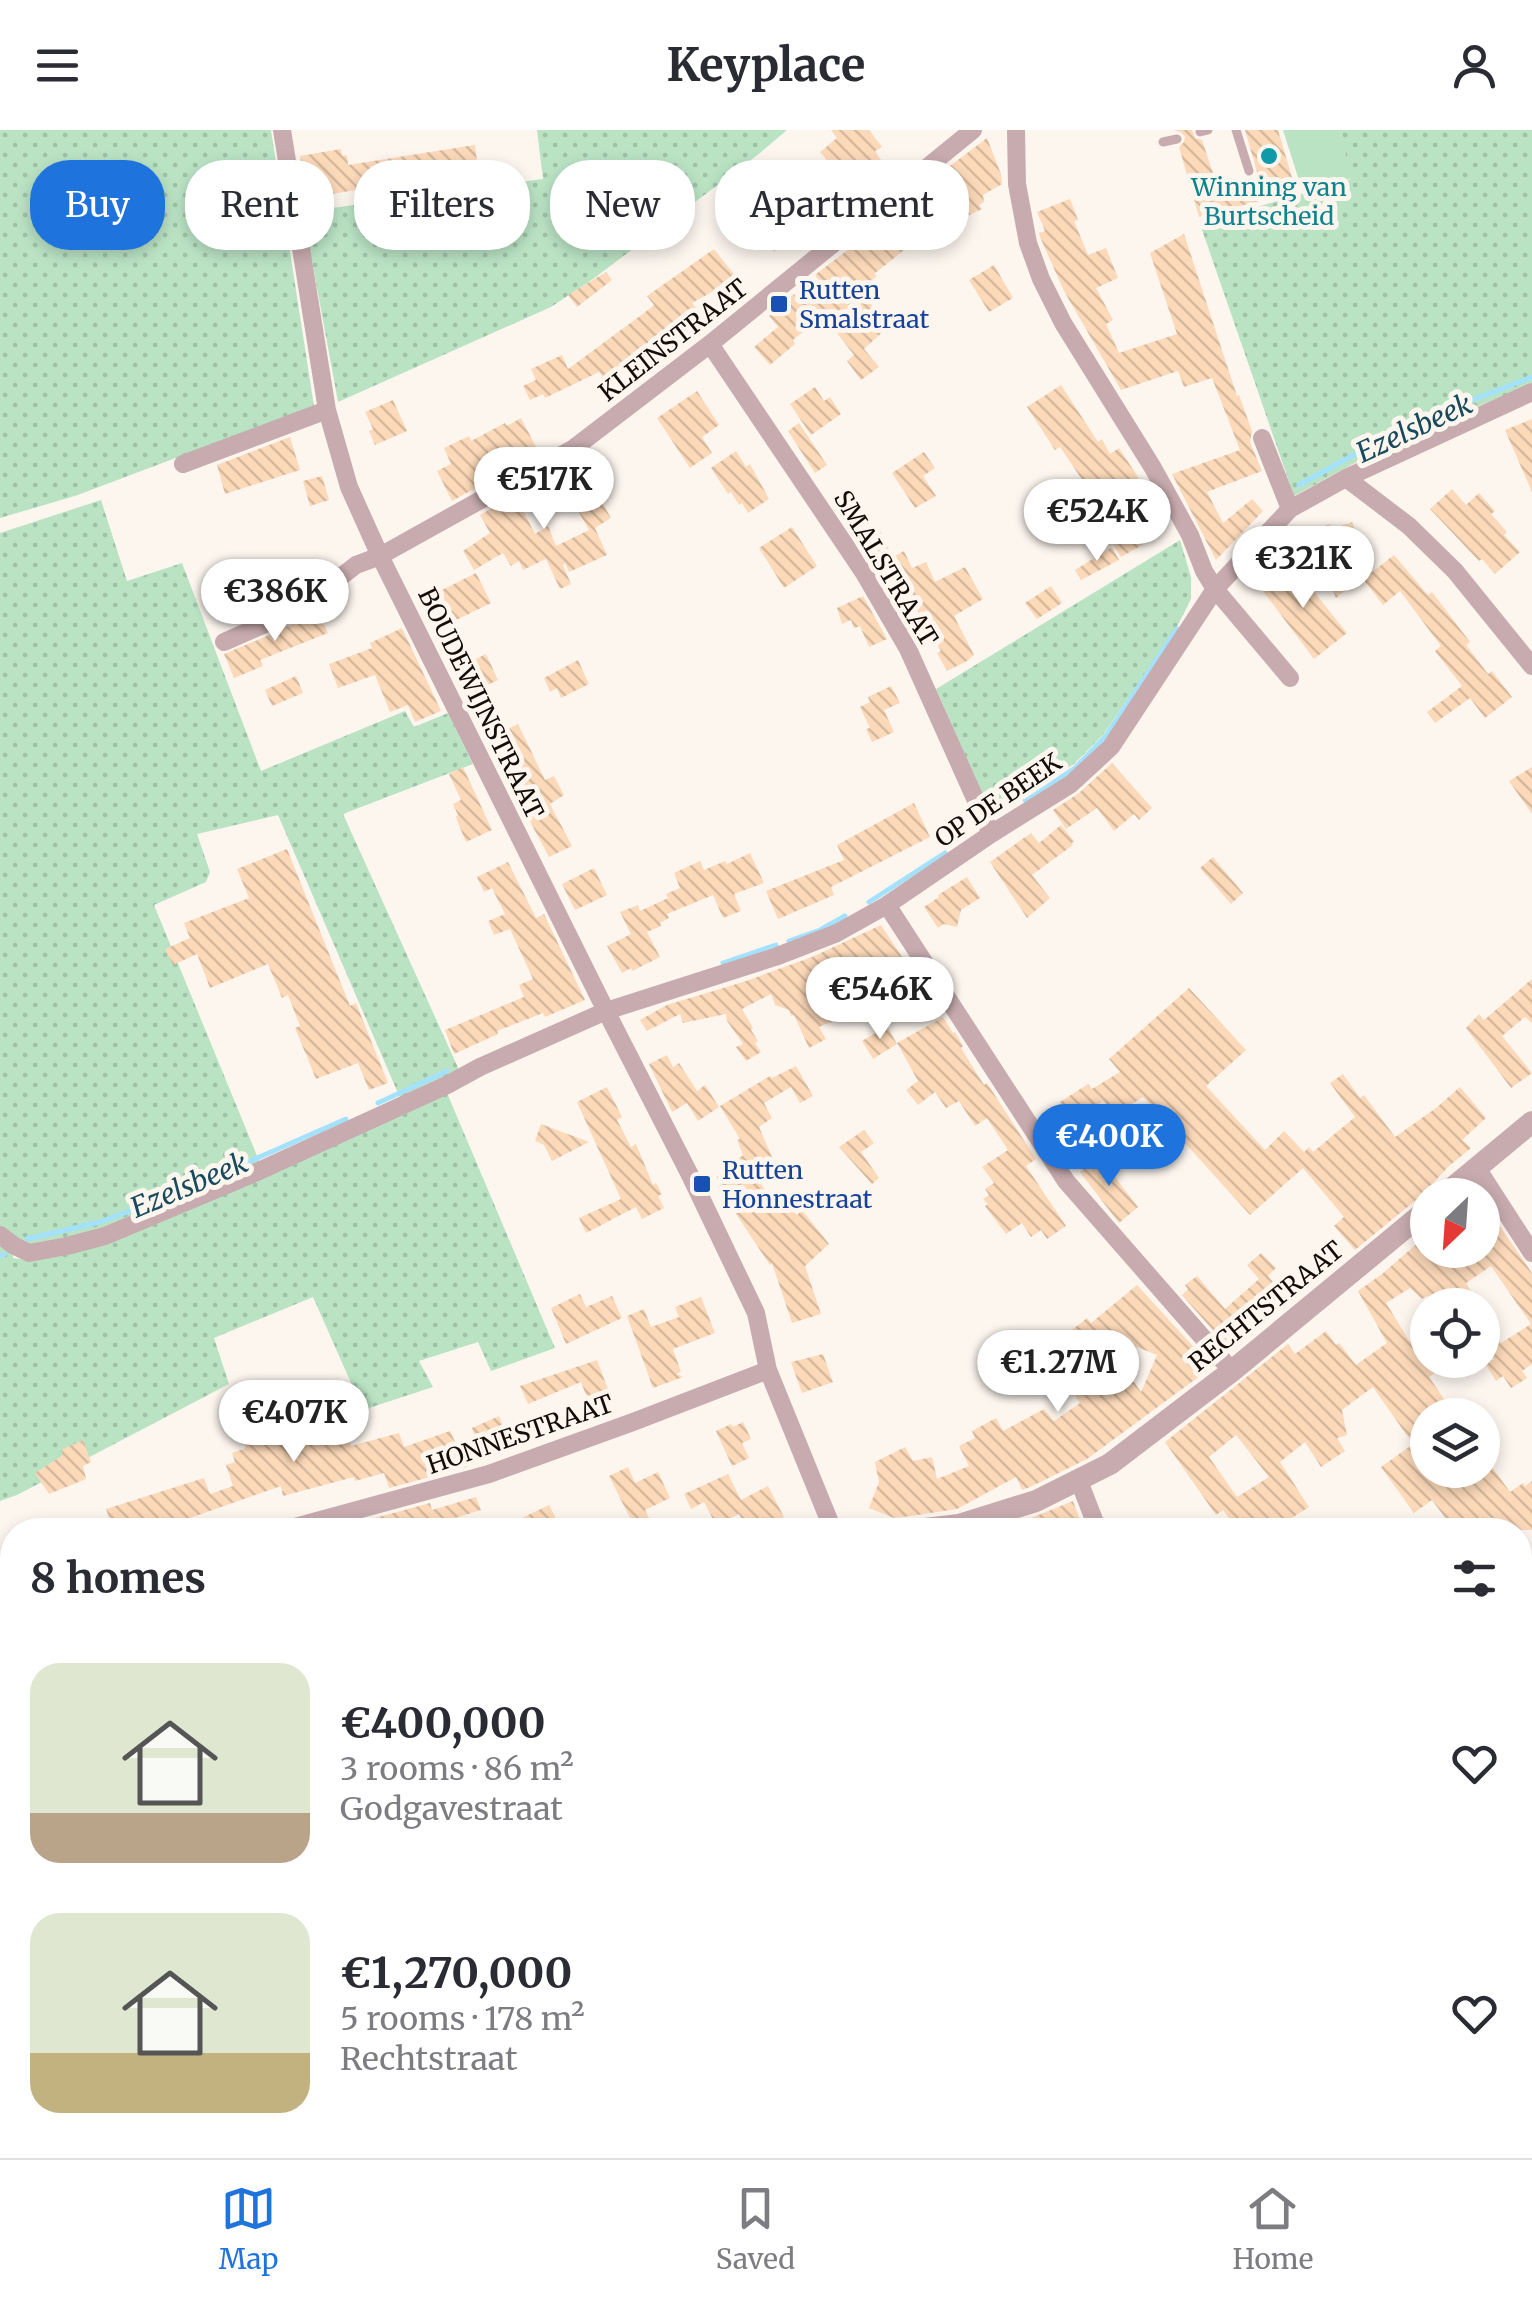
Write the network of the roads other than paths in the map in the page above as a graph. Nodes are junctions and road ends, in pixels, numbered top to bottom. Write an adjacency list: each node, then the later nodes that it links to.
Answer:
1 (282, 130): 10 (street, BOUDEWIJNSTRAAT)
2 (973, 130): 8 (street, KLEINSTRAAT)
3 (1016, 130): 16 (street)
4 (1236, 130): 7 (lane)
5 (1176, 139): 6 (lane)
6 (1163, 142)
7 (1248, 171)
8 (710, 344): 15 (street, KLEINSTRAAT); 20 (street, SMALSTRAAT)
9 (1532, 392): 13 (street, OP DE BEEK)
10 (326, 410): 12 (street); 15 (street, BOUDEWIJNSTRAAT)
11 (1262, 438): 14 (street)
12 (183, 464)
13 (1346, 478): 14 (street, OP DE BEEK); 18 (street)
14 (1290, 509): 16 (street, OP DE BEEK)
15 (380, 556): 17 (street, KLEINSTRAAT); 22 (street, BOUDEWIJNSTRAAT)
16 (1216, 589): 19 (street); 20 (street, OP DE BEEK)
17 (224, 642)
18 (1532, 666)
19 (1290, 678)
20 (991, 834): 21 (street, OP DE BEEK)
21 (887, 905): 22 (street, OP DE BEEK); 30 (street)
22 (606, 1012): 27 (street); 29 (street, BOUDEWIJNSTRAAT)
23 (1532, 1122): 24 (street)
24 (1477, 1168): 25 (street); 28 (street)
25 (1465, 1178)
26 (1410, 1224): 30 (street, RECHTSTRAAT)
27 (0, 1235)
28 (1532, 1252)
29 (768, 1370): 32 (street, HONNESTRAAT); 33 (street, BOUDEWIJNSTRAAT)
30 (1232, 1371): 31 (street, RECHTSTRAAT)
31 (1079, 1481): 34 (street, RECHTSTRAAT); 35 (street)
32 (328, 1518)
33 (828, 1518)
34 (981, 1518)
35 (1093, 1518)

